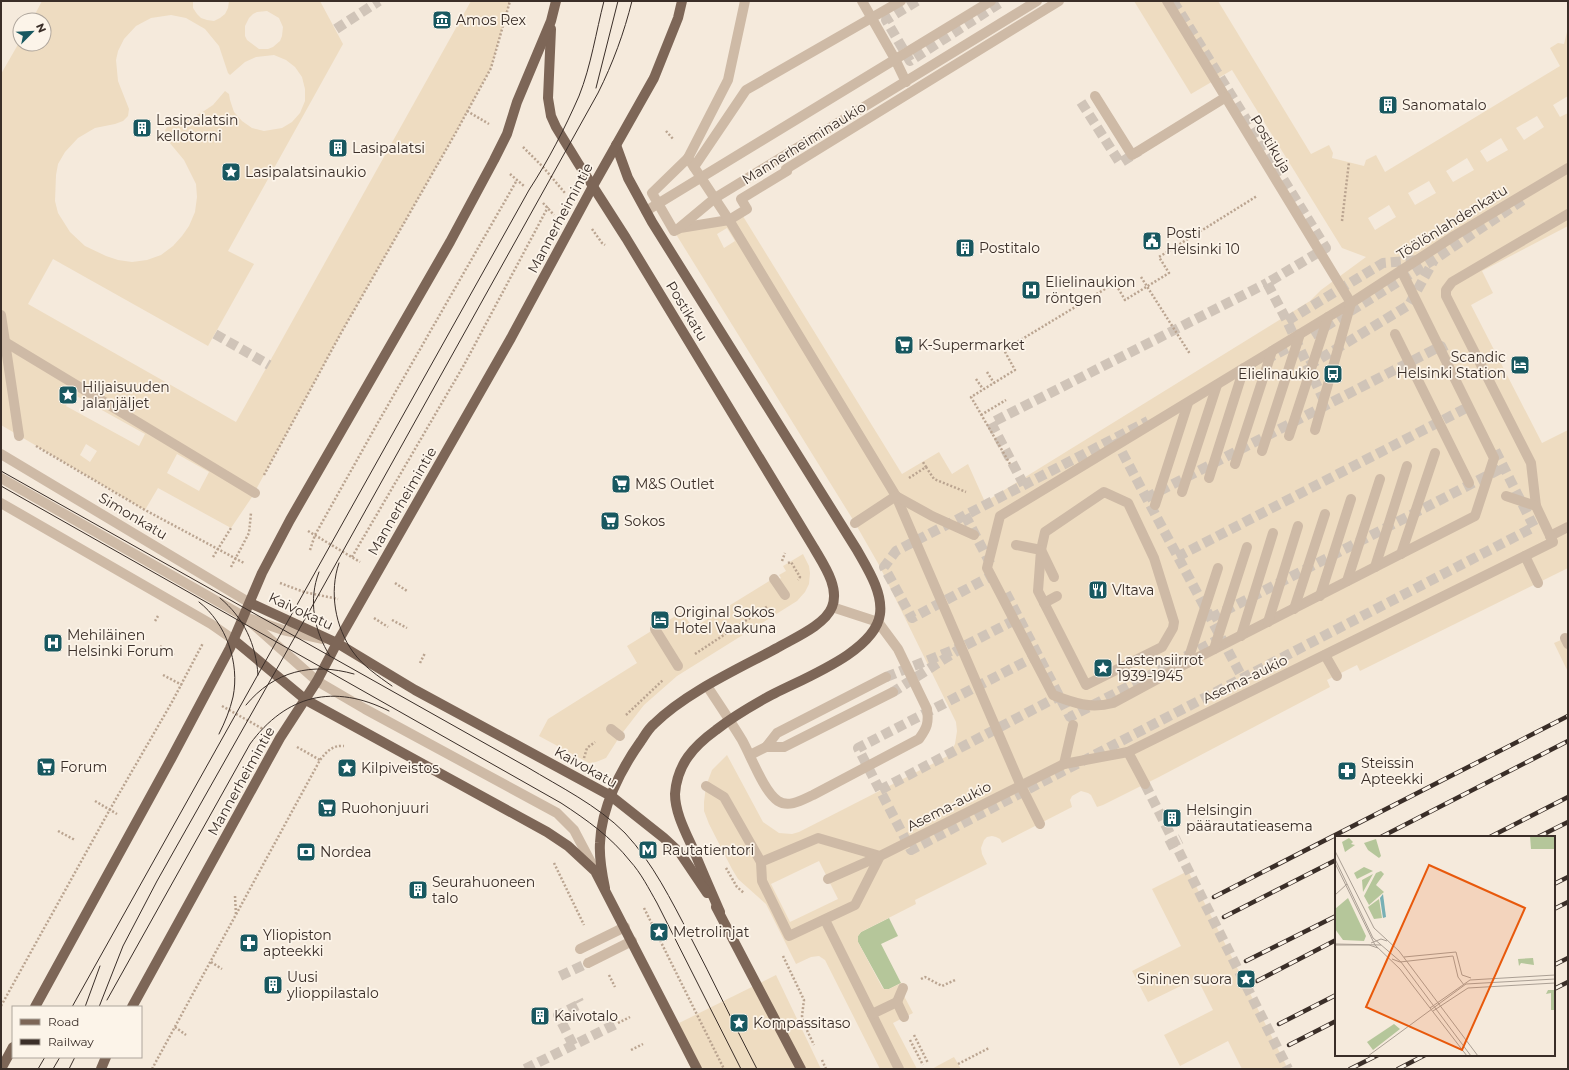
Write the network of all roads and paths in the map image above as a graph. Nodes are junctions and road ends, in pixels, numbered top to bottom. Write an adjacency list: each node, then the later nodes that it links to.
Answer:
1 (510, 1): 17 (path)
2 (556, 1): 12 (main road)
3 (682, 1): 19 (main road, Mannerheimintie)
4 (745, 1): 21 (street)
5 (862, 1): 11 (street)
6 (901, 1): 11 (street)
7 (991, 1): 13 (street, Mannerheiminaukio)
8 (1037, 1): 14 (street)
9 (1059, 1): 30 (street, Mannerheiminaukio)
10 (1168, 1): 16 (street, Postikuja)
11 (871, 18): 13 (street); 23 (street)
12 (551, 21): 32 (main road, Postikatu); 89 (main road)
13 (895, 59): 14 (street); 27 (street, Mannerheiminaukio)
14 (906, 82): 26 (street)
15 (1095, 96): 16 (street)
16 (1226, 97): 47 (street, Postikuja)
17 (467, 111): 18 (path); 81 (path)
18 (495, 127)
19 (616, 145): 32 (main road, Mannerheimintie); 38 (main road, Postikatu)
20 (523, 146): 29 (path)
21 (688, 158): 23 (street); 35 (street)
22 (1349, 162): 42 (path)
23 (694, 166): 27 (street)
24 (1568, 168): 44 (street, Töölönlahdenkatu)
25 (508, 172): 28 (path)
26 (756, 173): 30 (street); 34 (street)
27 (701, 177): 34 (street); 35 (street, Mannerheiminaukio)
28 (517, 180): 31 (path); 95 (path)
29 (558, 184)
30 (764, 185): 41 (street, Mannerheiminaukio)
31 (524, 186)
32 (593, 186): 112 (main road, Mannerheimintie); 123 (main road, Postikatu)
33 (1257, 196): 46 (path)
34 (715, 198): 41 (street); 43 (street)
35 (660, 202): 38 (street, Mannerheiminaukio); 43 (street)
36 (543, 203): 37 (path)
37 (548, 207): 40 (path); 105 (path)
38 (646, 211): 128 (main road, Postikatu)
39 (1568, 214): 87 (street)
40 (554, 215)
41 (729, 220): 43 (street, Mannerheiminaukio); 82 (street)
42 (1342, 221)
43 (677, 229)
44 (1401, 270): 47 (street, Töölönlahdenkatu); 103 (street, Töölönlahdenkatu)
45 (1142, 277): 46 (path)
46 (1148, 286): 54 (path); 58 (path)
47 (1351, 303): 49 (street, Töölönlahdenkatu); 64 (street)
48 (1, 315): 52 (street)
49 (1328, 317): 50 (street, Töölönlahdenkatu); 66 (street)
50 (1300, 334): 53 (street, Töölönlahdenkatu); 67 (street)
51 (1395, 334): 78 (street)
52 (5, 342): 65 (street); 81 (street)
53 (1272, 351): 55 (street, Töölönlahdenkatu); 72 (street)
54 (1190, 354)
55 (1244, 368): 59 (street, Töölönlahdenkatu); 76 (street)
56 (988, 372): 58 (path)
57 (976, 379): 60 (path)
58 (994, 383): 60 (path)
59 (1217, 385): 62 (street, Töölönlahdenkatu); 80 (street)
60 (983, 390): 63 (path)
61 (1006, 400): 63 (path)
62 (1188, 403): 86 (street); 143 (street, Töölönlahdenkatu)
63 (981, 415): 71 (path)
64 (1315, 430)
65 (19, 436): 100 (path)
66 (1289, 436)
67 (1262, 451)
68 (1435, 453): 103 (street)
69 (1, 454): 121 (street, Simonkatu)
70 (923, 462): 74 (path)
71 (1010, 464)
72 (1235, 464)
73 (1407, 466): 108 (street)
74 (926, 467): 79 (path); 82 (path)
75 (1, 478): 126 (street)
76 (1209, 478)
77 (1380, 480): 115 (street)
78 (1469, 483)
79 (966, 492)
80 (1182, 492)
81 (255, 493): 107 (path)
82 (893, 493): 90 (street); 96 (street); 167 (street)
83 (1506, 496): 87 (street)
84 (1351, 499): 120 (street)
85 (1, 503): 135 (street)
86 (1155, 505)
87 (1536, 506): 97 (street)
88 (1325, 514): 125 (street)
89 (290, 520): 95 (path); 111 (main road)
90 (855, 523)
91 (1298, 526): 129 (street)
92 (1568, 527): 97 (street)
93 (231, 528): 100 (path)
94 (1273, 533): 133 (street)
95 (315, 535): 101 (path); 105 (path)
96 (974, 535)
97 (1550, 536): 104 (street, Asema-aukio)
98 (1016, 545): 102 (street)
99 (1247, 547): 138 (street)
100 (218, 548): 106 (path); 107 (path)
101 (310, 550)
102 (1042, 550): 113 (street); 122 (street); 122 (street)
103 (1401, 554): 108 (street, Töölönlahdenkatu)
104 (1525, 556): 116 (street); 140 (street, Asema-aukio)
105 (352, 557): 112 (path)
106 (212, 558)
107 (236, 558): 110 (path); 111 (path)
108 (1375, 567): 115 (street, Töölönlahdenkatu)
109 (1218, 568): 143 (street)
110 (229, 572)
111 (262, 573): 121 (main road); 124 (path)
112 (378, 573): 117 (path); 124 (main road, Mannerheimintie)
113 (1054, 577)
114 (777, 579): 118 (street)
115 (1347, 581): 120 (street, Töölönlahdenkatu)
116 (1538, 583)
117 (407, 591)
118 (786, 594)
119 (1057, 596): 122 (street)
120 (1320, 596): 125 (street, Töölönlahdenkatu)
121 (250, 603): 126 (main road); 136 (main road, Kaivokatu)
122 (1044, 603)
123 (832, 607): 128 (street); 150 (main road)
124 (357, 608): 130 (path); 136 (main road, Mannerheimintie)
125 (1294, 609): 129 (street, Töölönlahdenkatu)
126 (245, 616): 135 (main road); 136 (street); 148 (street)
127 (392, 620): 131 (path)
128 (878, 622): 154 (main road); 162 (street)
129 (1268, 622): 133 (street, Töölönlahdenkatu)
130 (388, 627)
131 (407, 628)
132 (655, 629): 144 (street)
133 (1241, 636): 138 (street, Töölönlahdenkatu)
134 (206, 639): 149 (path)
135 (234, 640): 152 (main road); 153 (main road)
136 (337, 643): 148 (main road, Mannerheimintie); 168 (main road, Kaivokatu)
137 (160, 646): 141 (path)
138 (1214, 649): 143 (street, Töölönlahdenkatu)
139 (425, 653): 142 (path)
140 (1326, 654): 146 (street); 161 (street, Asema-aukio)
141 (174, 655)
142 (420, 663)
143 (1187, 663)
144 (678, 666)
145 (163, 675): 149 (path)
146 (1336, 676)
147 (886, 677): 159 (street)
148 (317, 681): 153 (main road, Mannerheimintie); 178 (street)
149 (181, 685): 152 (path); 171 (path)
150 (707, 686): 154 (street); 168 (main road)
151 (893, 692): 159 (street)
152 (204, 697): 158 (path); 200 (main road)
153 (306, 700): 158 (main road, Mannerheimintie); 178 (main road)
154 (730, 720): 162 (street); 183 (main road)
155 (1073, 725): 164 (street)
156 (611, 729): 157 (street)
157 (620, 736)
158 (280, 738): 163 (path); 201 (main road, Mannerheimintie)
159 (766, 747): 162 (street)
160 (350, 749): 163 (path)
161 (1128, 752): 164 (street, Asema-aukio); 165 (street)
162 (750, 755)
163 (320, 760): 184 (path)
164 (1064, 764): 167 (street, Asema-aukio)
165 (1145, 784)
166 (706, 786): 177 (street)
167 (1021, 786): 172 (street); 175 (street, Asema-aukio)
168 (611, 796): 180 (main road); 183 (main road, Kaivokatu)
169 (95, 801): 171 (path)
170 (120, 808): 171 (path)
171 (109, 811): 199 (path)
172 (1040, 824)
173 (58, 831): 174 (path)
174 (75, 840)
175 (880, 856): 177 (street); 179 (street, Asema-aukio); 185 (street)
176 (552, 858): 188 (path)
177 (761, 862): 185 (street)
178 (595, 871): 180 (main road)
179 (828, 879)
180 (605, 888): 186 (main road)
181 (235, 896): 184 (path)
182 (644, 908): 220 (path)
183 (720, 912): 221 (main road, Kaivokatu)
184 (236, 916): 191 (path)
185 (825, 920): 202 (street)
186 (625, 927): 187 (main road); 188 (street)
187 (632, 941): 190 (street); 219 (main road)
188 (593, 943): 189 (street)
189 (580, 949)
190 (600, 956): 192 (street); 196 (path)
191 (211, 962): 193 (path); 206 (path)
192 (588, 963)
193 (222, 969)
194 (955, 980): 195 (path)
195 (942, 986)
196 (615, 987)
197 (903, 988): 198 (street)
198 (897, 1002): 202 (street); 204 (street)
199 (1, 1006)
200 (36, 1006)
201 (133, 1006)
202 (872, 1014): 222 (street)
203 (630, 1017): 205 (path)
204 (904, 1017): 213 (path); 215 (path)
205 (618, 1023)
206 (175, 1027): 207 (path); 218 (path)
207 (186, 1035)
208 (643, 1044): 211 (path)
209 (989, 1048): 214 (path)
210 (12, 1049): 216 (main road)
211 (631, 1050)
212 (106, 1058): 217 (main road)
213 (928, 1063)
214 (958, 1064)
215 (923, 1065)
216 (1, 1069)
217 (101, 1069)
218 (152, 1069)
219 (697, 1069)
220 (724, 1069)
221 (801, 1069)
222 (899, 1069)

